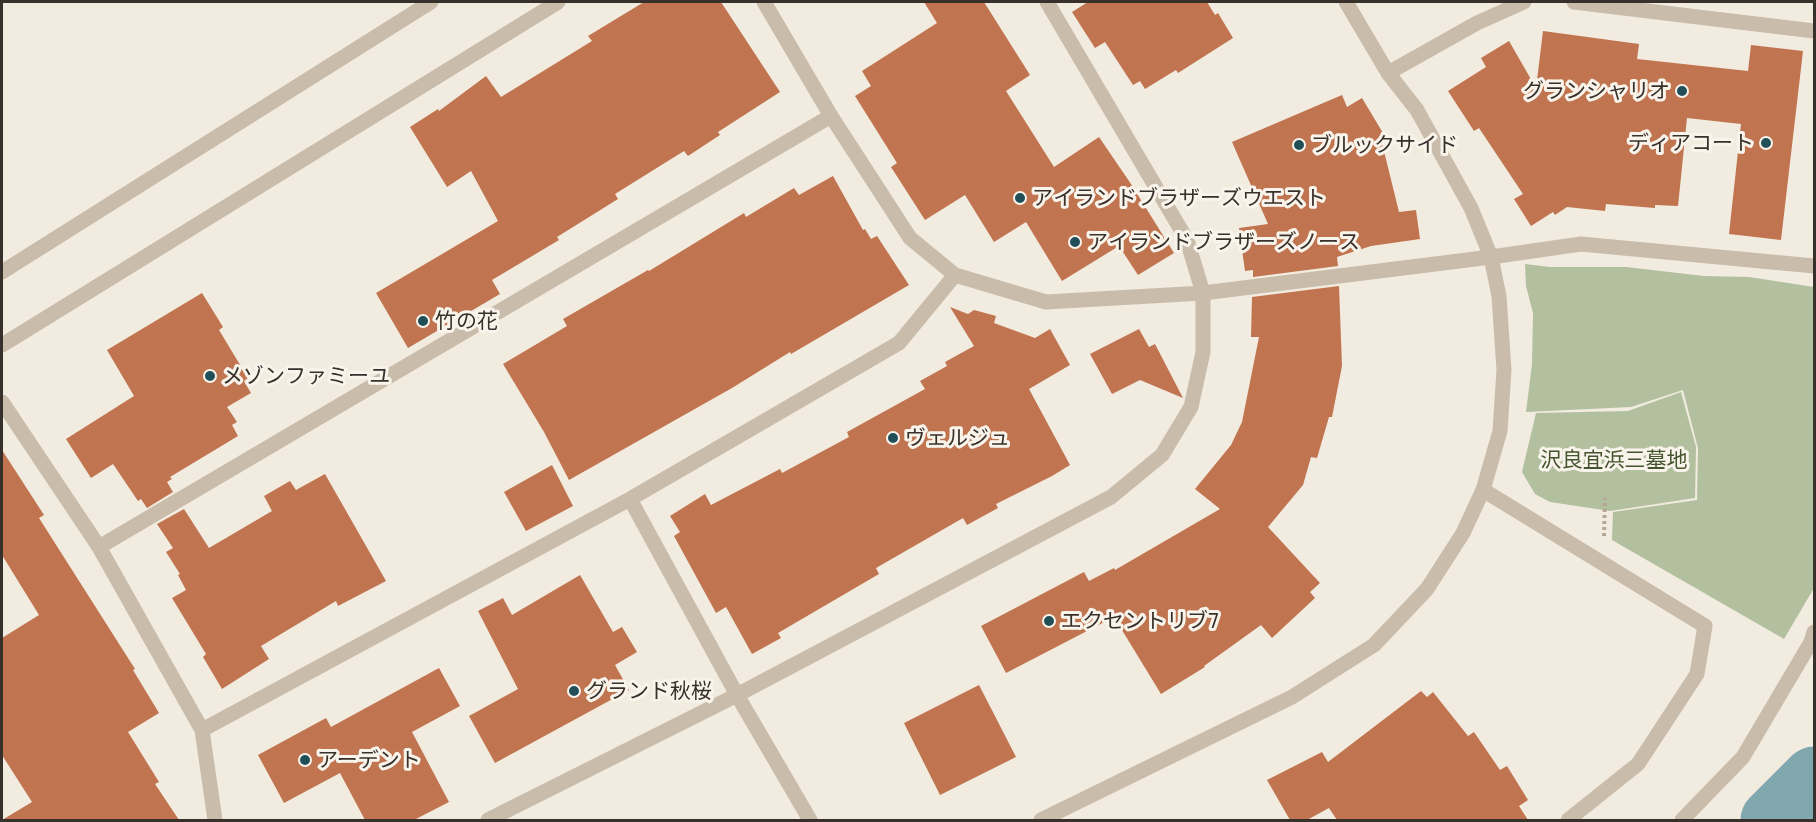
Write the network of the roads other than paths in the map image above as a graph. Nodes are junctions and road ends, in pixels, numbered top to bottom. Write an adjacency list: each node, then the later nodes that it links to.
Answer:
1 (431, 2): 13 (street)
2 (558, 2): 16 (street)
3 (764, 2): 10 (street)
4 (1047, 2): 15 (street)
5 (1346, 2): 9 (street)
6 (1524, 2): 9 (street)
7 (1574, 2): 8 (street)
8 (1815, 31)
9 (1388, 73): 11 (street)
10 (831, 116): 14 (street); 20 (street)
11 (1491, 257): 12 (street); 15 (street); 18 (street)
12 (1815, 266)
13 (2, 272)
14 (954, 275): 15 (street); 19 (street)
15 (1203, 293): 22 (street)
16 (2, 345)
17 (2, 402): 20 (street)
18 (1483, 490): 27 (street); 28 (street)
19 (630, 499): 22 (street); 23 (street)
20 (99, 547): 23 (street)
21 (1815, 632): 29 (street)
22 (737, 695): 25 (street); 26 (street)
23 (202, 730): 24 (street)
24 (215, 820)
25 (488, 820)
26 (810, 820)
27 (1041, 820)
28 (1568, 820)
29 (1682, 820)

